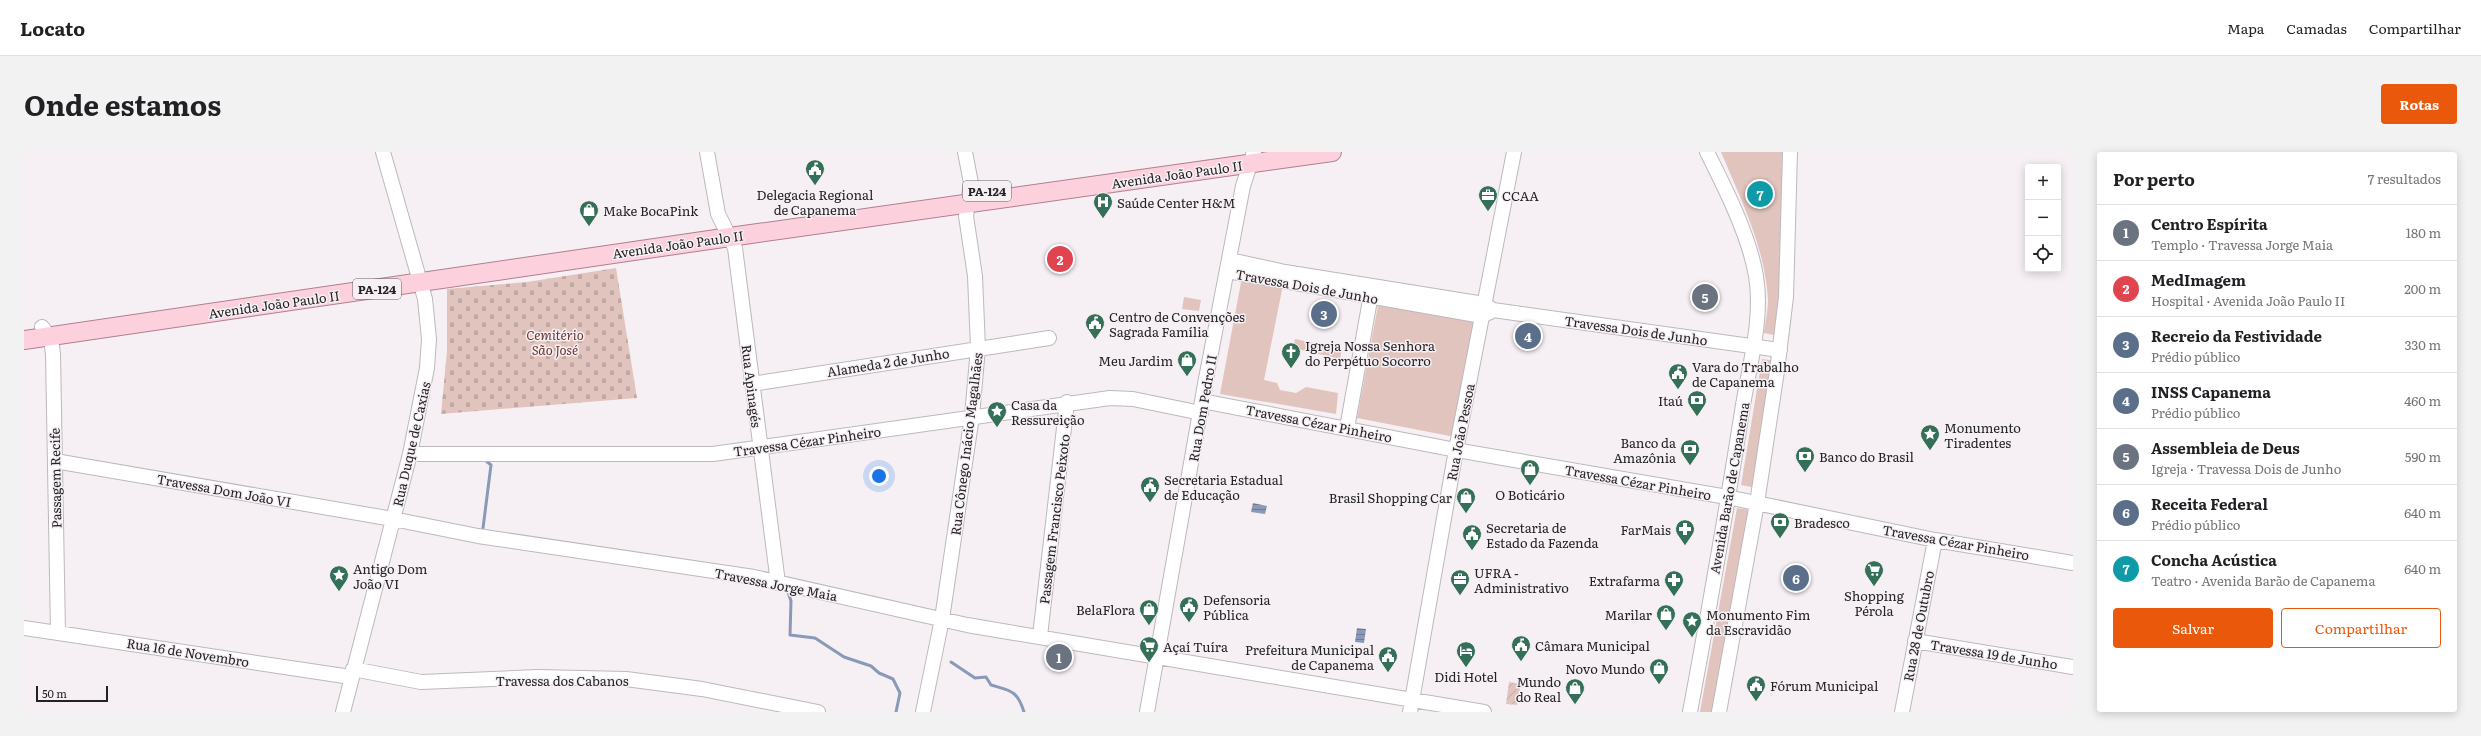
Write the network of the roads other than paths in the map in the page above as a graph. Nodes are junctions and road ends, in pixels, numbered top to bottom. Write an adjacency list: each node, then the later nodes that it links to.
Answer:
1 (383, 152): 12 (street, Rua Duque de Caxias)
2 (708, 152): 10 (street, Rua Apinagés)
3 (965, 152): 9 (street, Rua Cônego Inácio Magalhães)
4 (1332, 152): 8 (main road, Avenida João Paulo II / PA-124)
5 (1514, 152): 14 (street, Rua João Pessoa)
6 (1707, 152): 19 (street, Avenida Barão de Capanema)
7 (1790, 152): 21 (street)
8 (1251, 156): 9 (main road, Avenida João Paulo II / PA-124); 11 (street, Rua Dom Pedro II)
9 (969, 198): 10 (main road, Avenida João Paulo II / PA-124); 20 (street, Rua Cônego Inácio Magalhães)
10 (727, 232): 12 (main road, Avenida João Paulo II / PA-124); 22 (street, Rua Apinagés)
11 (1228, 266): 13 (street, Travessa Dois de Junho); 24 (street, Rua Dom Pedro II)
12 (419, 278): 16 (main road, Avenida João Paulo II / PA-124); 29 (street, Rua Duque de Caxias)
13 (1371, 292): 14 (street, Travessa Dois de Junho); 26 (street)
14 (1486, 310): 19 (street, Travessa Dois de Junho); 28 (street, Rua João Pessoa)
15 (24, 330): 16 (main road, Avenida João Paulo II / PA-124)
16 (46, 332): 18 (main road, Avenida João Paulo II / PA-124); 30 (street, Passagem Recife)
17 (1049, 338): 20 (street, Alameda 2 de Junho)
18 (24, 340)
19 (1752, 345): 21 (street, Travessa Dois de Junho); 31 (street, Avenida Barão de Capanema)
20 (978, 348): 22 (street, Alameda 2 de Junho); 25 (street, Rua Cônego Inácio Magalhães)
21 (1780, 350): 32 (street)
22 (752, 384): 27 (street, Rua Apinagés)
23 (1067, 402): 24 (street, Travessa Cézar Pinheiro); 25 (street, Travessa Cézar Pinheiro); 40 (street, Passagem Francisco Peixoto)
24 (1201, 407): 26 (street, Travessa Cézar Pinheiro); 42 (street, Rua Dom Pedro II)
25 (972, 416): 27 (street, Travessa Cézar Pinheiro); 37 (street, Rua Cônego Inácio Magalhães)
26 (1347, 428): 28 (street, Travessa Cézar Pinheiro)
27 (760, 448): 29 (street, Travessa Cézar Pinheiro); 36 (street, Rua Apinagés)
28 (1456, 450): 31 (street, Travessa Cézar Pinheiro); 45 (street, Rua João Pessoa)
29 (410, 454): 33 (street, Rua Duque de Caxias)
30 (55, 461): 33 (street, Travessa Dom João VI); 39 (street, Passagem Recife)
31 (1727, 497): 32 (street, Travessa Cézar Pinheiro); 51 (street, Avenida Barão de Capanema)
32 (1757, 503): 34 (street, Travessa Cézar Pinheiro); 52 (street)
33 (394, 519): 36 (street, Travessa Jorge Maia); 44 (street, Rua Duque de Caxias)
34 (1935, 540): 35 (street, Travessa Cézar Pinheiro); 41 (street, Rua 28 de Outubro)
35 (2073, 563)
36 (778, 583): 37 (street, Travessa Jorge Maia)
37 (942, 619): 40 (street, Travessa Jorge Maia); 48 (street, Rua Cônego Inácio Magalhães)
38 (24, 628): 39 (street, Rua 16 de Novembro)
39 (58, 633): 44 (street, Rua 16 de Novembro)
40 (1040, 636): 42 (street, Travessa Jorge Maia)
41 (1915, 641): 43 (street, Travessa 19 de Junho); 53 (street, Rua 28 de Outubro)
42 (1157, 656): 45 (street, Travessa Jorge Maia); 49 (street, Rua Dom Pedro II)
43 (2073, 667)
44 (352, 673): 46 (street, Rua Duque de Caxias); 47 (street, Travessa dos Cabanos)
45 (1411, 706): 50 (street, Travessa Jorge Maia)
46 (343, 712)
47 (818, 712)
48 (923, 712)
49 (1147, 712)
50 (1484, 712)
51 (1690, 712)
52 (1719, 712)
53 (1902, 712)

